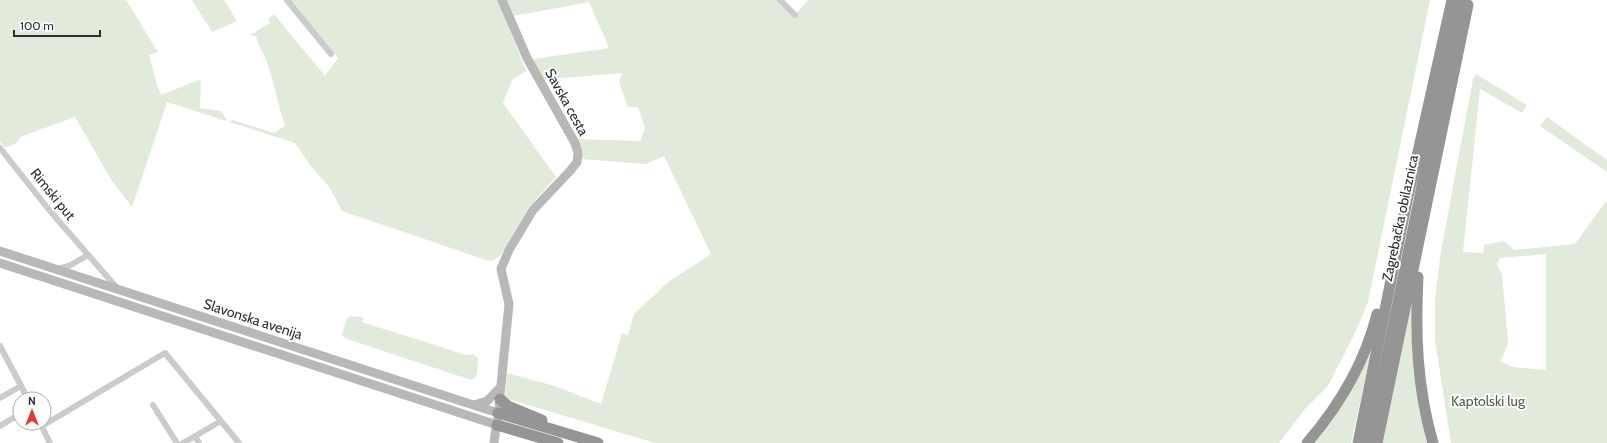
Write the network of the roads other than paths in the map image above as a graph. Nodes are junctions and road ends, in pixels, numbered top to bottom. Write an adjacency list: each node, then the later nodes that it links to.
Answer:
1 (287, 0): 8 (street)
2 (502, 0): 20 (main road, Savska cesta)
3 (780, 0): 7 (street)
4 (1452, 0): 11 (highway, Zagrebačka obilaznica)
5 (1463, 0): 45 (highway, Zagrebačka obilaznica)
6 (1469, 0): 10 (highway)
7 (795, 15)
8 (331, 54)
9 (0, 148): 13 (street, Rimski put)
10 (1423, 225): 46 (highway); 47 (highway)
11 (1398, 250): 43 (highway); 44 (highway, Zagrebačka obilaznica)
12 (0, 251): 15 (main road, Slavonska avenija)
13 (88, 255): 15 (street); 16 (street, Rimski put)
14 (0, 263): 30 (main road, Slavonska avenija)
15 (57, 269): 16 (main road, Slavonska avenija)
16 (120, 290): 25 (main road, Slavonska avenija)
17 (0, 346): 18 (street)
18 (2, 356): 19 (street)
19 (21, 386): 21 (street); 22 (street)
20 (501, 387): 23 (main road, Savska cesta); 25 (main road)
21 (24, 391)
22 (0, 398)
23 (500, 399): 26 (main road, Savska cesta); 32 (highway)
24 (153, 405): 36 (street)
25 (474, 405): 26 (main road, Slavonska avenija)
26 (498, 413): 30 (main road, Savska cesta); 32 (highway)
27 (12, 419): 31 (street)
28 (52, 419): 29 (street)
29 (221, 420): 34 (street); 39 (street)
30 (497, 424): 40 (main road, Savska cesta); 41 (highway)
31 (0, 426)
32 (556, 430): 42 (highway)
33 (44, 431): 35 (street)
34 (195, 436): 37 (street); 38 (street)
35 (50, 443)
36 (177, 443)
37 (183, 443)
38 (199, 443)
39 (239, 443)
40 (494, 443)
41 (558, 443)
42 (598, 443)
43 (1307, 443)
44 (1358, 443)
45 (1369, 443)
46 (1377, 443)
47 (1433, 443)

